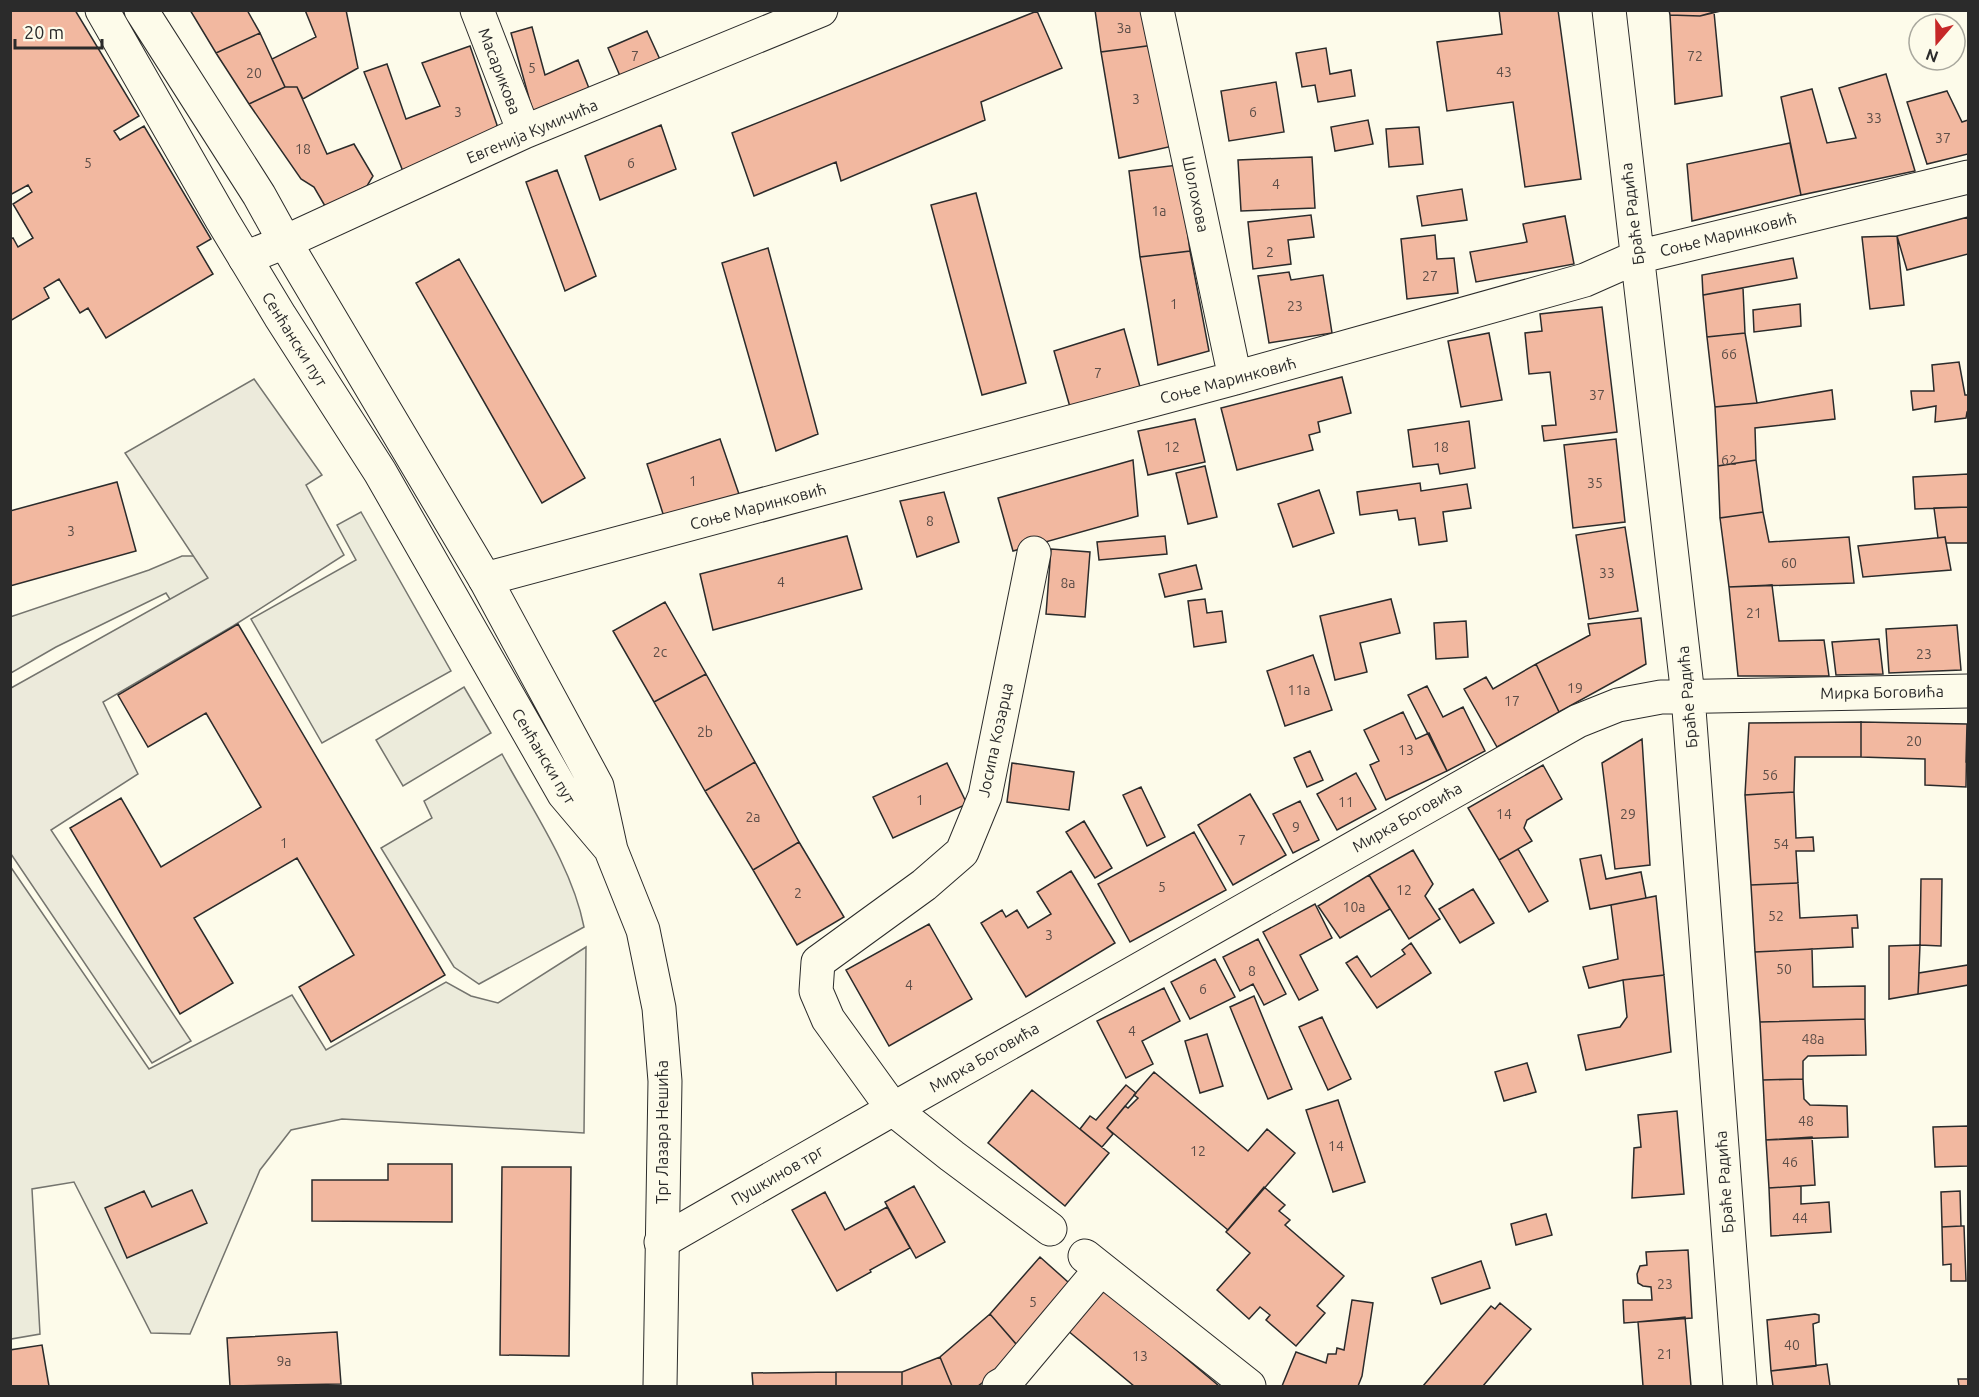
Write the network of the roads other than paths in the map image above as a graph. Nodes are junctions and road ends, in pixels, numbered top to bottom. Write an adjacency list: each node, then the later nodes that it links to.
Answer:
1 (102, 10): 12 (street, Сенћански пут)
2 (141, 10): 10 (street, Сенћански пут)
3 (477, 10): 8 (street, Масарикова)
4 (821, 10): 7 (street, Евгенија Кумичића)
5 (1156, 10): 13 (street, Шолохова)
6 (1609, 10): 11 (street, Браће Радића)
7 (780, 18): 8 (street, Евгенија Кумичића)
8 (524, 132): 10 (street, Евгенија Кумичића)
9 (1968, 177): 11 (street, Соње Маринковић)
10 (285, 242): 12 (street, Евгенија Кумичића); 15 (street, Сенћански пут)
11 (1637, 257): 13 (street, Соње Маринковић); 17 (street, Браће Радића)
12 (245, 258): 18 (street, Сенћански пут)
13 (1235, 378): 15 (street, Соње Маринковић)
14 (1034, 553): 19 (street, Јосипа Козарца)
15 (485, 579): 18 (street, Сенћански пут)
16 (1968, 691): 17 (street, Мирка Боговића)
17 (1688, 696): 19 (street, Мирка Боговића); 25 (street, Браће Радића)
18 (611, 850): 21 (street, Трг Лазара Нешића)
19 (893, 1108): 20 (street); 21 (street, Пушкинов трг)
20 (1050, 1229)
21 (661, 1242): 22 (street, Трг Лазара Нешића)
22 (660, 1386)
23 (999, 1386): 24 (street)
24 (1249, 1386)
25 (1740, 1386)

